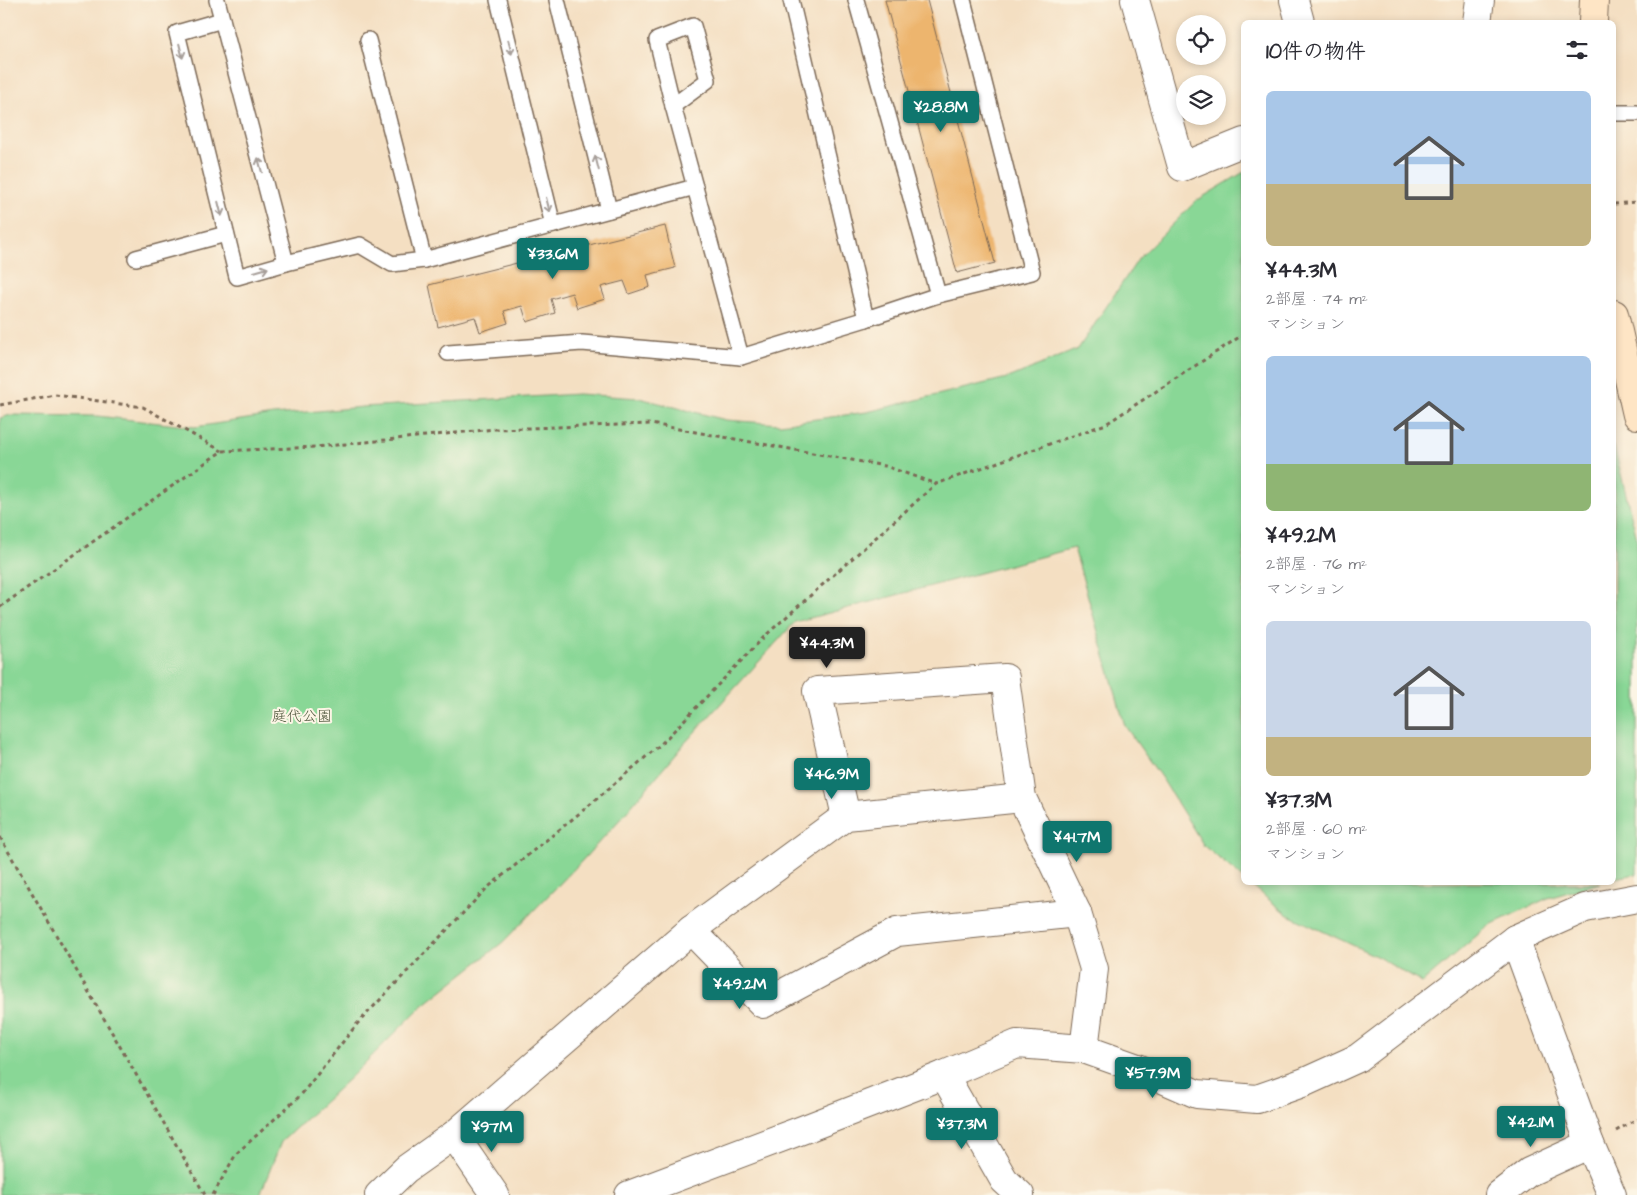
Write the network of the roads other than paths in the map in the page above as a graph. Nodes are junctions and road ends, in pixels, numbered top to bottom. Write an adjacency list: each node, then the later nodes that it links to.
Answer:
1 (217, 0): 11 (lane)
2 (498, 0): 22 (lane, one-way to 22)
3 (557, 0): 21 (lane, one-way to 3)
4 (791, 0): 28 (lane)
5 (856, 0): 27 (lane)
6 (963, 0): 27 (lane)
7 (1135, 0): 19 (street)
8 (1294, 0): 12 (street)
9 (1480, 0): 13 (street)
10 (1594, 0): 14 (street)
11 (222, 20): 23 (lane, one-way to 23); 26 (lane, one-way to 11)
12 (1299, 20)
13 (1476, 20)
14 (1592, 20)
15 (368, 40): 25 (lane)
16 (673, 106): 16 (lane); 20 (lane)
17 (1616, 113): 18 (lane)
18 (1637, 113)
19 (1241, 143)
20 (695, 187): 21 (lane); 31 (lane)
21 (609, 210): 22 (lane)
22 (553, 225): 25 (lane)
23 (226, 234): 24 (lane); 26 (lane, one-way to 26)
24 (136, 258)
25 (424, 260): 26 (lane)
26 (286, 262)
27 (938, 295): 28 (lane)
28 (866, 319): 31 (lane)
29 (1616, 323): 32 (street)
30 (448, 353): 31 (lane)
31 (740, 357)
32 (1637, 415)
33 (1022, 798): 34 (street); 34 (street); 36 (street)
34 (846, 816): 37 (street)
35 (1637, 898): 38 (street)
36 (1077, 913): 37 (street); 39 (street)
37 (692, 930): 41 (street)
38 (1515, 938): 39 (street); 42 (street)
39 (1084, 1049): 40 (street)
40 (944, 1075): 45 (street); 46 (street)
41 (454, 1135): 43 (street); 44 (street)
42 (1590, 1144): 47 (street); 48 (street)
43 (379, 1195)
44 (494, 1195)
45 (629, 1195)
46 (1020, 1195)
47 (1499, 1195)
48 (1612, 1195)

